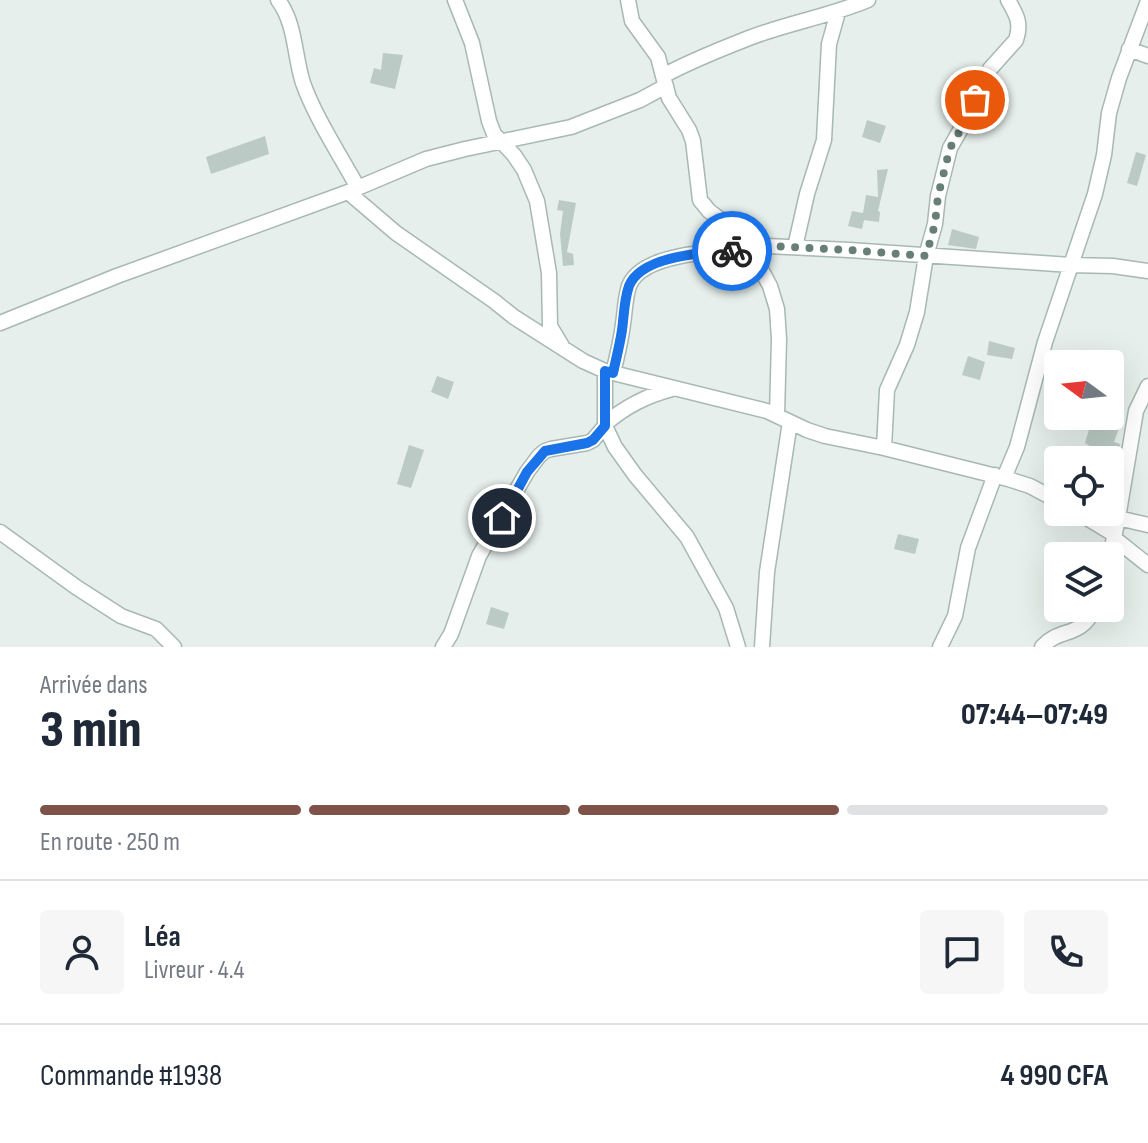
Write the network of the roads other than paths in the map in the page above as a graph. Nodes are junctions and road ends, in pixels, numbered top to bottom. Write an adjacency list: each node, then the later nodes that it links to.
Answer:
1 (278, 0): 12 (street)
2 (455, 0): 11 (street)
3 (628, 0): 10 (street)
4 (868, 0): 7 (street)
5 (1008, 0): 15 (street)
6 (1148, 1): 8 (street)
7 (838, 12): 10 (street); 13 (street)
8 (1129, 49): 9 (street); 16 (street)
9 (1148, 56)
10 (664, 81): 11 (street); 14 (street)
11 (500, 141): 12 (street); 19 (street)
12 (353, 190): 18 (street); 19 (street)
13 (795, 247): 14 (street); 15 (street)
14 (750, 248): 20 (street); 23 (street)
15 (926, 256): 16 (street); 25 (street)
16 (1071, 265): 17 (street); 26 (street)
17 (1148, 271)
18 (0, 323)
19 (565, 350): 20 (street)
20 (609, 372): 22 (street); 24 (street)
21 (1148, 386): 27 (street)
22 (676, 387): 23 (street); 24 (street)
23 (783, 418): 25 (street); 42 (street)
24 (605, 425): 40 (street); 41 (street)
25 (884, 448): 26 (street)
26 (999, 476): 28 (street); 43 (street)
27 (1124, 482)
28 (1044, 494)
29 (1124, 519): 30 (street)
30 (1148, 525)
31 (1099, 526): 34 (street)
32 (1116, 526): 34 (street)
33 (0, 532): 39 (street)
34 (1114, 536): 35 (street); 36 (street)
35 (1113, 542)
36 (1148, 565)
37 (1087, 622): 38 (street)
38 (1073, 631): 44 (street); 45 (street)
39 (174, 647)
40 (443, 647)
41 (738, 647)
42 (762, 647)
43 (940, 647)
44 (1042, 647)
45 (1071, 647)

